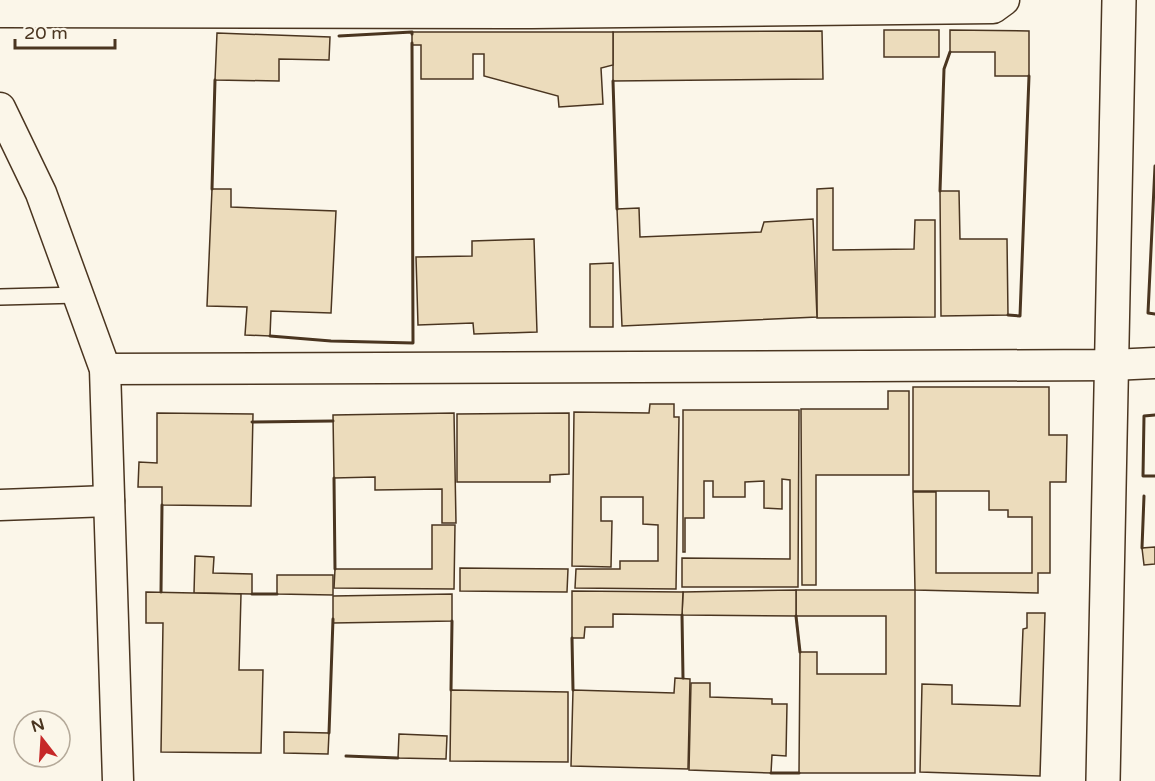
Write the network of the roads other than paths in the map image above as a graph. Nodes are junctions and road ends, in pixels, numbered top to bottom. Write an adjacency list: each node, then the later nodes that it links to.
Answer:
1 (1004, 0): 3 (street)
2 (1119, 0): 8 (main road)
3 (0, 12)
4 (0, 108): 5 (street)
5 (78, 295): 6 (lane); 9 (street)
6 (0, 297)
7 (1155, 363): 8 (street)
8 (1112, 365): 9 (street); 13 (main road)
9 (105, 369): 10 (street)
10 (109, 501): 11 (street); 12 (street)
11 (0, 505)
12 (118, 781)
13 (1103, 781)

